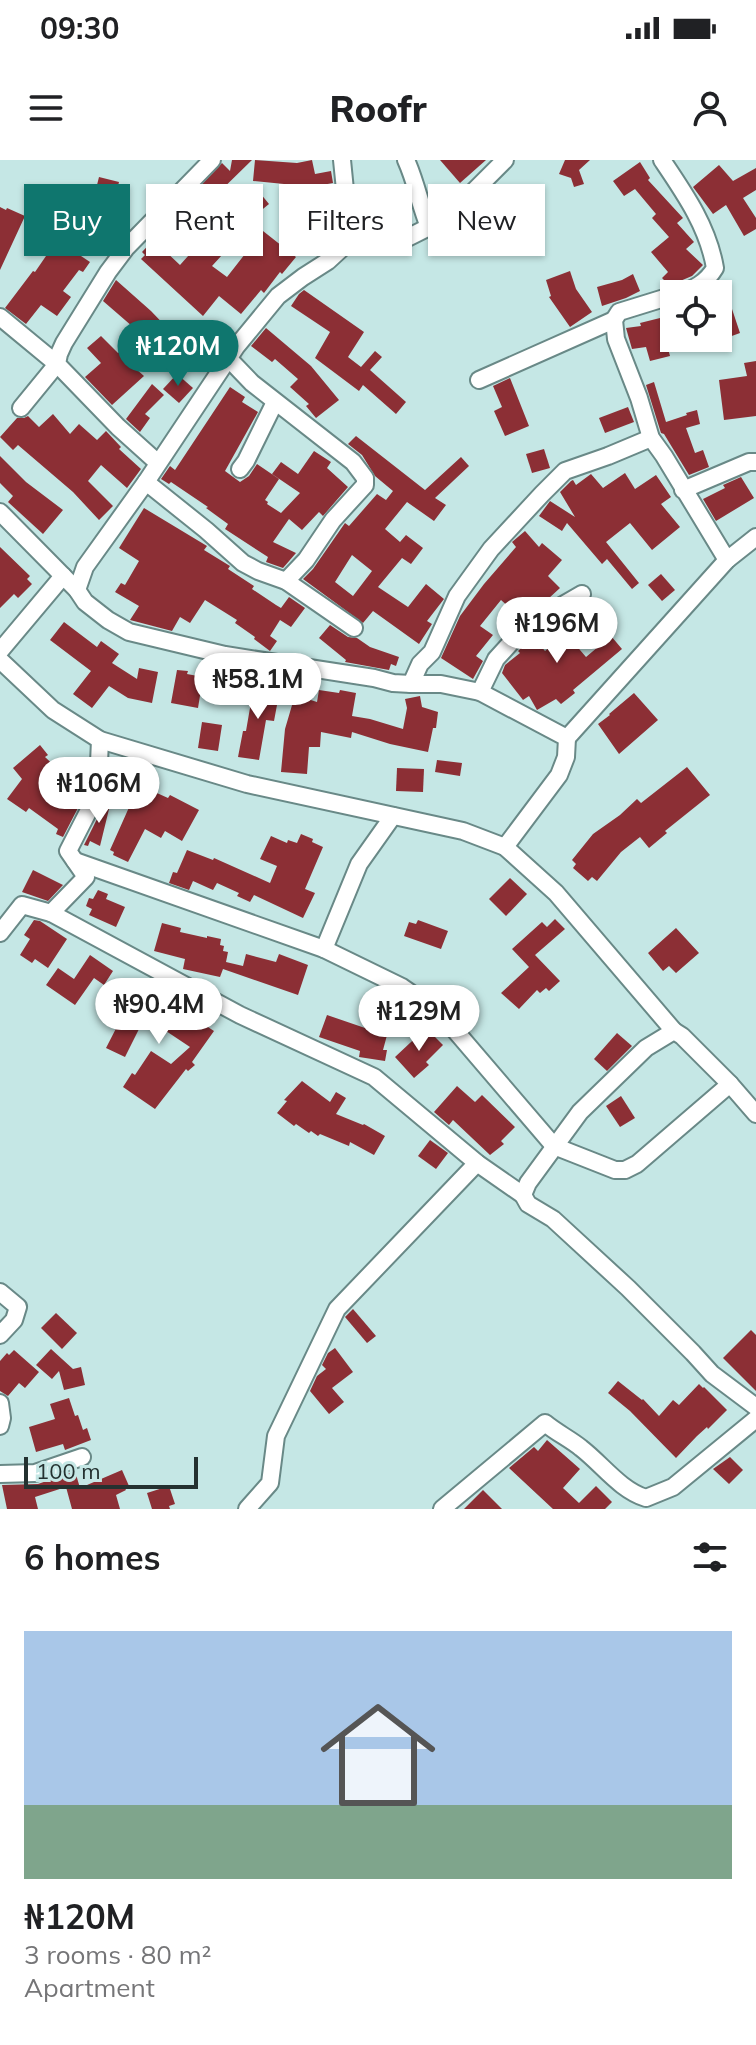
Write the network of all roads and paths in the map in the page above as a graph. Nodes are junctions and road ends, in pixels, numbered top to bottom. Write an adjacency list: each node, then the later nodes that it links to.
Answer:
1 (212, 160): 15 (street)
2 (342, 160): 6 (street)
3 (406, 160): 8 (street)
4 (505, 160): 7 (street)
5 (662, 160): 10 (street)
6 (344, 184)
7 (481, 184)
8 (428, 224)
9 (333, 256): 14 (street)
10 (707, 280)
11 (660, 300): 13 (street)
12 (0, 317): 15 (street)
13 (614, 320): 16 (street); 19 (street)
14 (228, 358): 17 (street); 21 (street)
15 (57, 364): 18 (street); 21 (street)
16 (479, 380)
17 (275, 402): 22 (street); 29 (street)
18 (21, 408)
19 (651, 438): 24 (street); 35 (street)
20 (756, 462): 24 (street)
21 (158, 463): 23 (street)
22 (240, 469)
23 (146, 482): 29 (street); 30 (street)
24 (683, 490): 27 (street)
25 (0, 512): 28 (street)
26 (756, 537): 27 (street)
27 (727, 560): 37 (street)
28 (63, 576): 30 (street); 33 (street)
29 (286, 581): 32 (street)
30 (77, 590): 35 (street)
31 (582, 594): 36 (street)
32 (354, 628)
33 (0, 651)
34 (0, 660): 38 (street)
35 (411, 684): 36 (street)
36 (480, 692): 37 (street)
37 (567, 738): 40 (street)
38 (100, 740): 39 (street); 41 (street)
39 (393, 816): 40 (street); 44 (street)
40 (505, 847): 45 (street)
41 (75, 861): 42 (street); 44 (street)
42 (51, 913): 43 (street); 49 (street)
43 (0, 933)
44 (324, 949): 48 (street)
45 (674, 1031): 46 (street); 48 (street)
46 (730, 1084): 47 (street); 48 (street)
47 (756, 1114)
48 (554, 1146): 50 (street)
49 (477, 1163): 50 (street); 59 (street)
50 (523, 1195): 54 (street)
51 (0, 1292): 52 (street)
52 (0, 1335)
53 (0, 1403): 56 (street)
54 (756, 1407)
55 (756, 1419): 60 (street)
56 (0, 1426)
57 (82, 1457): 58 (street)
58 (0, 1474)
59 (247, 1509)
60 (442, 1509)

